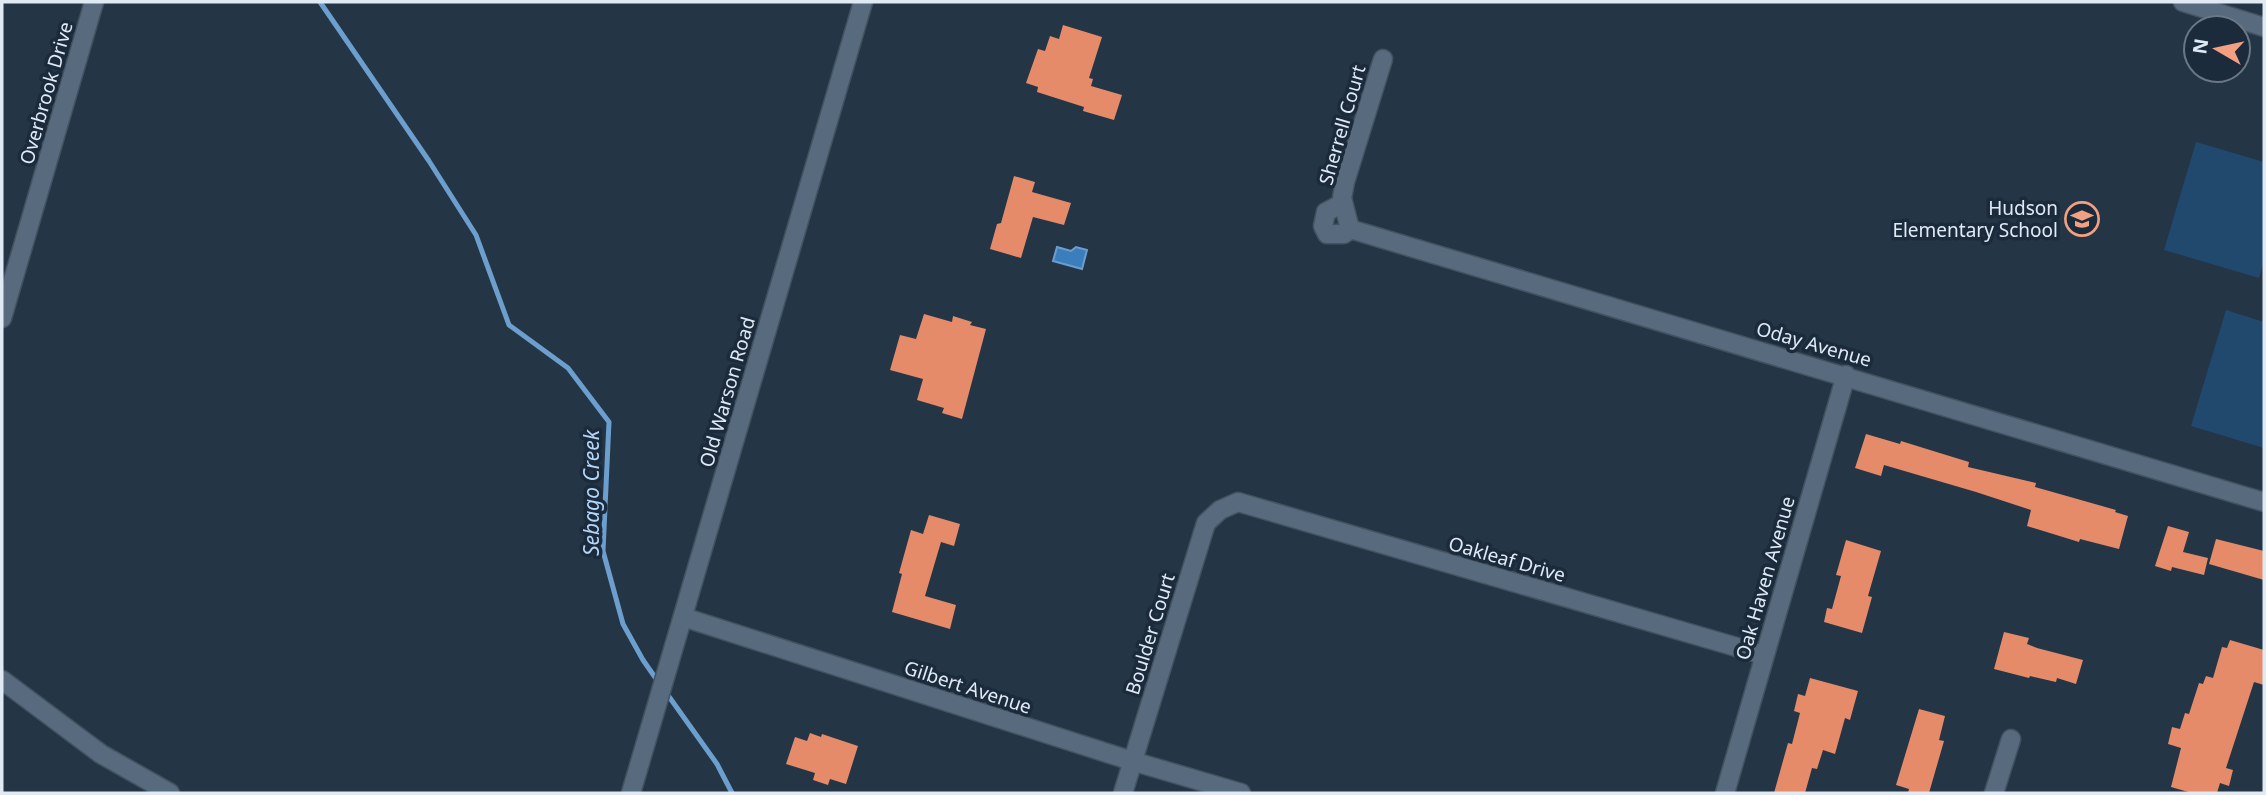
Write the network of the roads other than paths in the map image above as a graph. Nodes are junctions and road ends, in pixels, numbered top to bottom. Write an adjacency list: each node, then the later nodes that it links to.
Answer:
1 (94, 2): 8 (street, Overbrook Drive)
2 (863, 2): 12 (street, Old Warson Road)
3 (2183, 2): 4 (street)
4 (2264, 27)
5 (1382, 59): 6 (street, Sherrell Court)
6 (1343, 203): 7 (street, Sherrell Court); 7 (street, Sherrell Court)
7 (1350, 229): 9 (street, Oday Avenue)
8 (2, 318)
9 (1846, 375): 11 (street, Oday Avenue); 13 (street, Oak Haven Avenue)
10 (1238, 502): 13 (street, Oakleaf Drive); 16 (street, Boulder Court)
11 (2264, 502)
12 (683, 617): 16 (street, Gilbert Avenue); 18 (street, Old Warson Road)
13 (1764, 655): 21 (street, Oak Haven Avenue)
14 (2, 680): 17 (street)
15 (2011, 739): 22 (street)
16 (1132, 761): 19 (street, Boulder Court); 20 (street, Gilbert Avenue)
17 (170, 793)
18 (631, 793)
19 (1123, 793)
20 (1241, 793)
21 (1725, 793)
22 (1994, 793)

